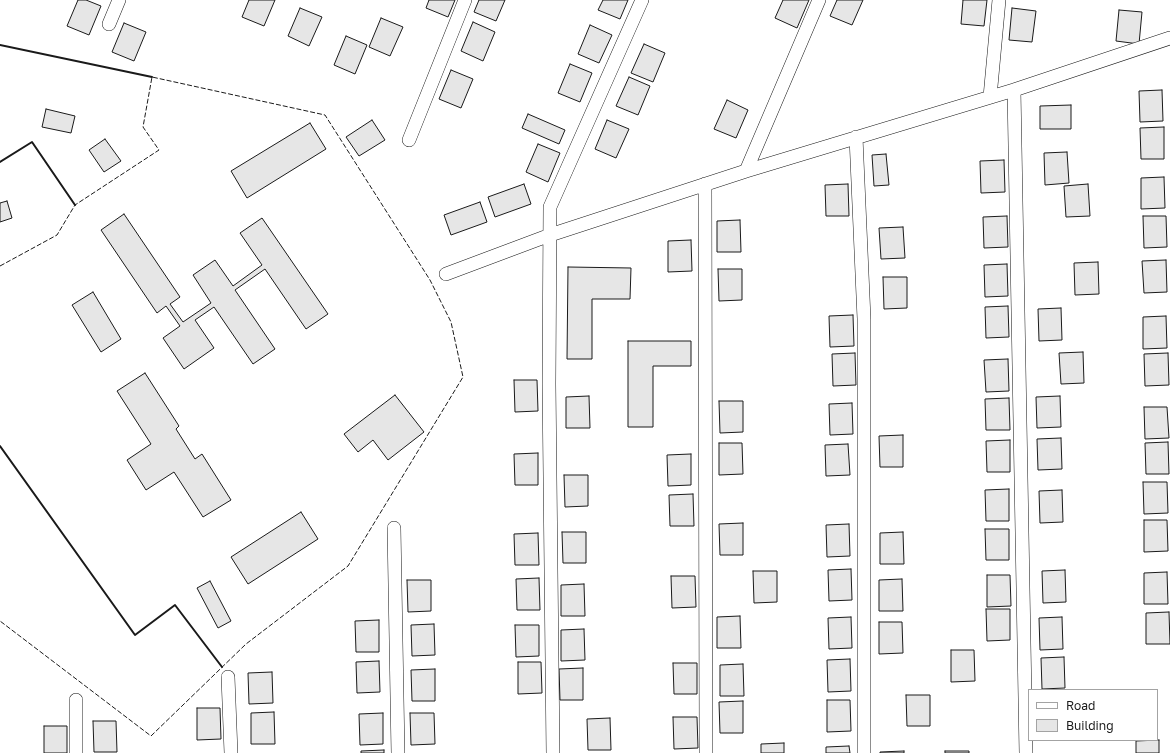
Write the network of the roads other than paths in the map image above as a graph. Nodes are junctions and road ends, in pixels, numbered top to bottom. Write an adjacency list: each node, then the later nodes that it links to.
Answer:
1 (119, 0): 6 (street)
2 (465, 0): 11 (street)
3 (642, 0): 14 (street)
4 (819, 0): 12 (street)
5 (999, 0): 9 (street)
6 (109, 24)
7 (1170, 38): 8 (street)
8 (1014, 90): 9 (street); 25 (street)
9 (990, 97): 10 (street)
10 (856, 137): 12 (street); 24 (street)
11 (409, 140)
12 (746, 171): 13 (street)
13 (705, 184): 14 (street); 23 (street)
14 (550, 235): 15 (street); 22 (street)
15 (446, 274)
16 (394, 528): 21 (street)
17 (228, 677): 20 (street)
18 (76, 700): 19 (street)
19 (76, 753)
20 (231, 753)
21 (398, 753)
22 (553, 753)
23 (706, 753)
24 (864, 753)
25 (1026, 753)

